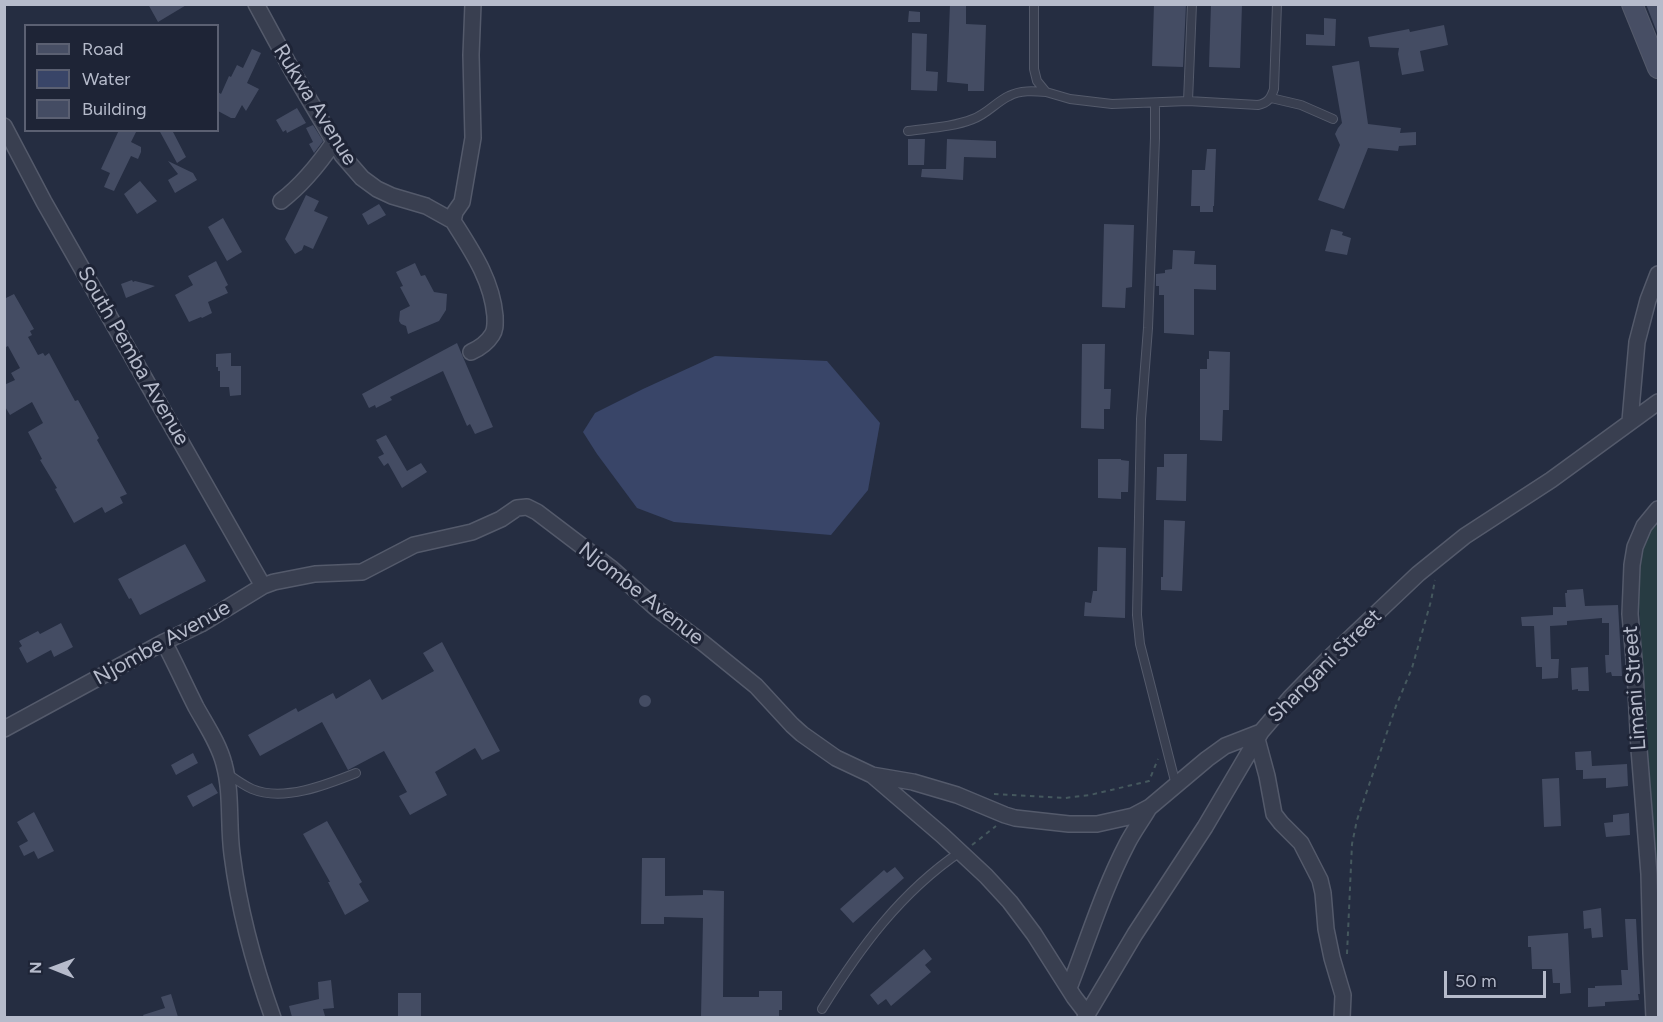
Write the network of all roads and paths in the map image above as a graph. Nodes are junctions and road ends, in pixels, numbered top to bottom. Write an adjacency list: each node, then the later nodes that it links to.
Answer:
1 (256, 4): 15 (street, Rukwa Avenue)
2 (473, 4): 17 (street)
3 (1034, 4): 8 (lane)
4 (1192, 4): 10 (lane)
5 (1277, 4): 9 (lane)
6 (1632, 4): 7 (street)
7 (1659, 68)
8 (1046, 92): 11 (lane); 14 (lane)
9 (1271, 98): 10 (lane); 12 (lane)
10 (1188, 101): 11 (lane)
11 (1155, 103): 28 (lane)
12 (1333, 118)
13 (4, 126): 24 (street, South Pemba Avenue)
14 (908, 131)
15 (334, 142): 16 (street); 17 (street, Rukwa Avenue)
16 (281, 201)
17 (453, 221): 19 (street)
18 (1659, 273): 21 (street)
19 (471, 352)
20 (1659, 402): 21 (street, Shangani Street)
21 (1630, 421): 23 (street, Shangani Street)
22 (1659, 510): 43 (street, Limani Street)
23 (1438, 558): 27 (street, Shangani Street); 37 (path)
24 (263, 586): 25 (street, Njombe Avenue); 31 (street, Njombe Avenue)
25 (164, 642): 26 (street, Njombe Avenue); 30 (street)
26 (4, 729)
27 (1259, 736): 32 (street, Njombe Avenue); 40 (street, Shangani Street); 42 (street)
28 (1164, 743): 32 (lane); 33 (path)
29 (356, 772): 30 (lane)
30 (226, 773): 41 (street)
31 (872, 775): 33 (street, Njombe Avenue); 36 (street)
32 (1176, 785): 34 (street, Njombe Avenue)
33 (972, 802): 35 (street, Njombe Avenue)
34 (1150, 807): 35 (street, Njombe Avenue); 38 (street)
35 (1015, 818): 36 (path)
36 (960, 852): 38 (street); 39 (lane)
37 (1347, 959)
38 (1069, 988): 40 (street)
39 (822, 1009)
40 (1086, 1016)
41 (273, 1017)
42 (1342, 1017)
43 (1654, 1017)

